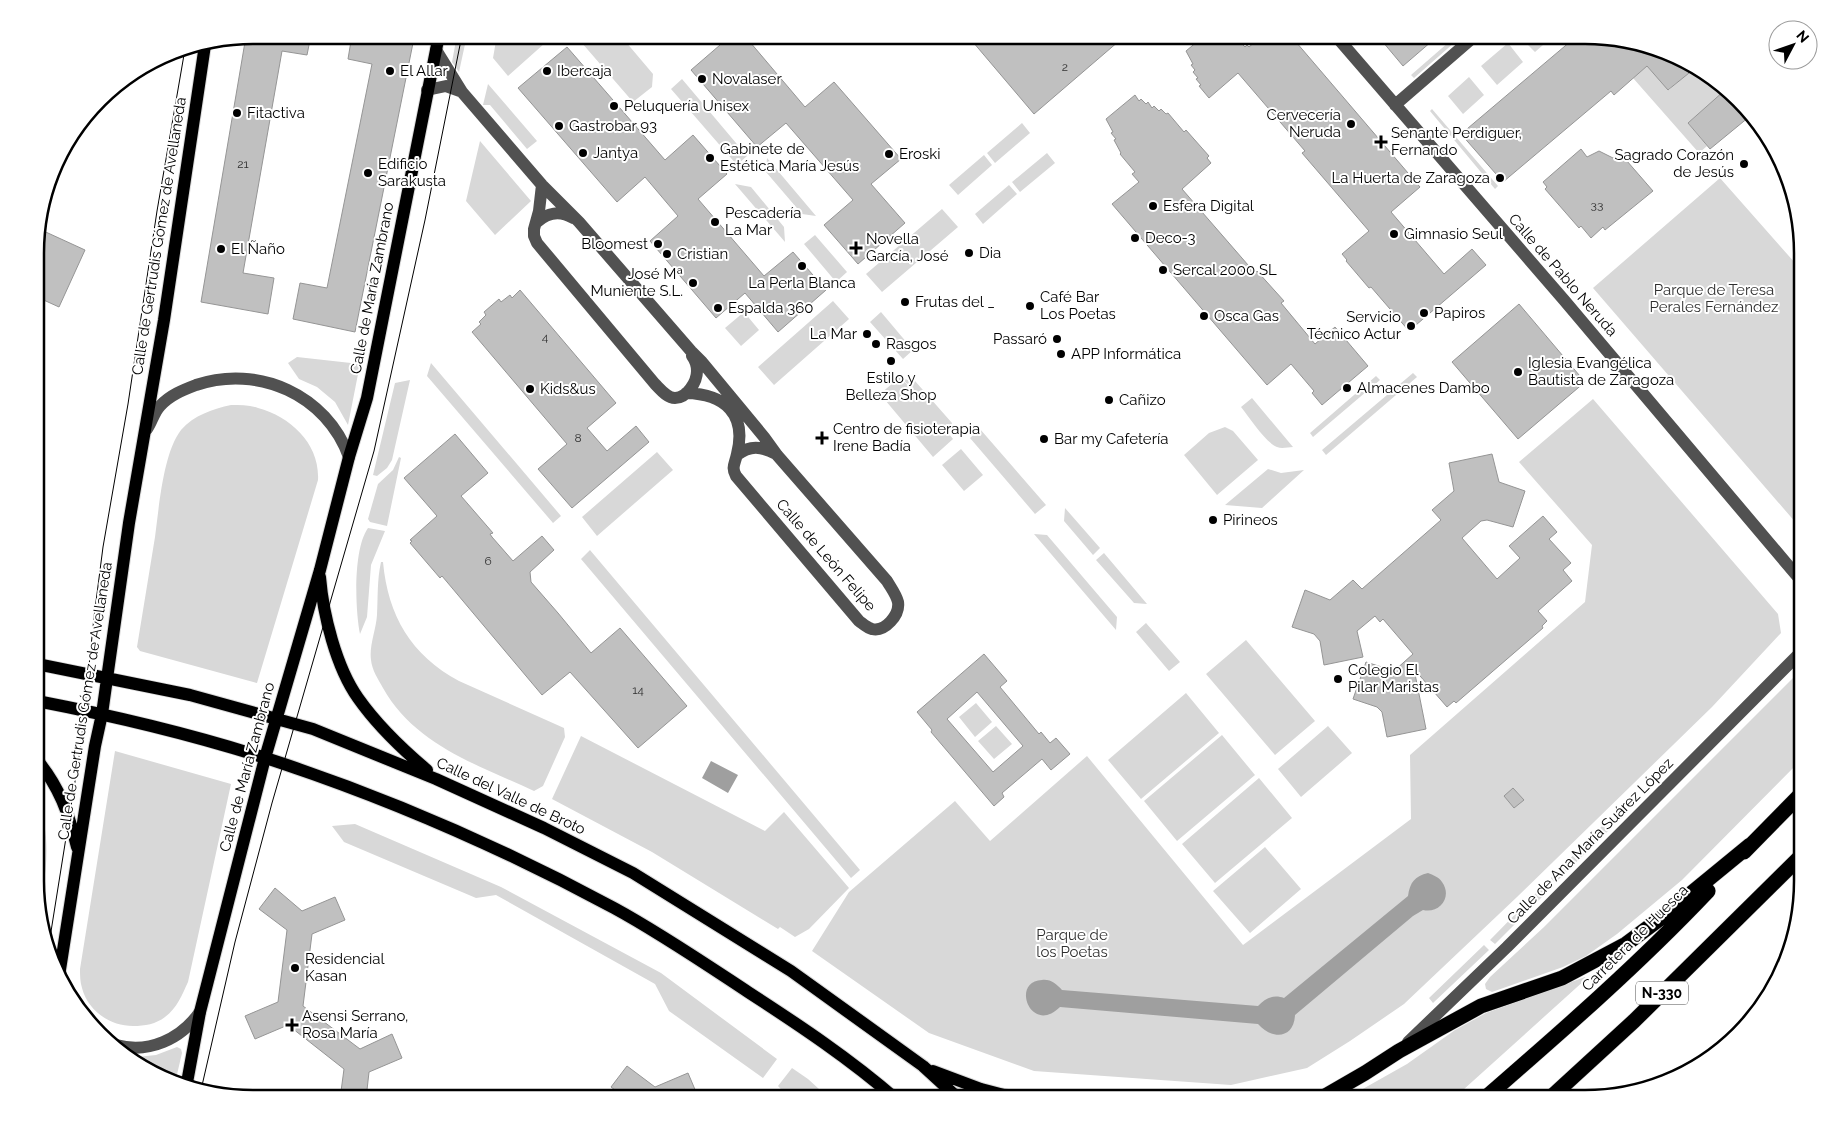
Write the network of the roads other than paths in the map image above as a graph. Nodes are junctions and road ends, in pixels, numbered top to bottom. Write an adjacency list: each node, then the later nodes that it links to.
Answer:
1 (437, 44): 5 (main road, Calle de María Zambrano)
2 (1344, 44): 8 (street, Calle de Pablo Neruda)
3 (1466, 44): 8 (street)
4 (204, 50): 14 (main road, Calle de Gertrudis Gómez de Avellaneda)
5 (436, 50): 6 (main road, Calle de María Zambrano); 7 (street, Calle de León Felipe)
6 (427, 90): 7 (street); 17 (main road, Calle de María Zambrano)
7 (462, 92): 9 (street, Calle de León Felipe)
8 (1395, 105): 19 (street, Calle de Pablo Neruda)
9 (542, 185): 10 (street, Calle de León Felipe); 11 (street, Calle de León Felipe)
10 (537, 222): 11 (street, Calle de León Felipe); 13 (street, Calle de León Felipe)
11 (579, 222): 12 (street, Calle de León Felipe)
12 (690, 352): 13 (street, Calle de León Felipe); 16 (street, Calle de León Felipe)
13 (686, 393): 15 (street, Calle de León Felipe)
14 (145, 432): 17 (street, Calle de Gertrudis Gómez de Avellaneda); 22 (main road, Calle de Gertrudis Gómez de Avellaneda)
15 (737, 455): 16 (street); 16 (street, Calle de León Felipe)
16 (777, 455)
17 (349, 457): 18 (main road, Calle de María Zambrano)
18 (320, 570): 25 (main road, Calle de María Zambrano); 28 (main road)
19 (1794, 573)
20 (1794, 658): 36 (street, Calle de Ana María Suárez López)
21 (44, 665): 22 (main road, Calle del Valle de Broto)
22 (108, 677): 24 (main road, Calle de Gertrudis Gómez de Avellaneda); 25 (main road, Calle del Valle de Broto)
23 (44, 702): 24 (main road)
24 (102, 714): 26 (main road); 31 (main road, Calle de Gertrudis Gómez de Avellaneda)
25 (276, 718): 26 (main road, Calle de María Zambrano); 28 (main road, Calle del Valle de Broto)
26 (265, 758): 34 (main road, Calle de María Zambrano); 39 (main road)
27 (44, 768): 31 (main road)
28 (436, 779): 37 (main road, Calle del Valle de Broto)
29 (1794, 800): 30 (highway, Carretera de Huesca / N-330)
30 (1750, 845): 36 (highway); 43 (highway, Carretera de Huesca / N-330)
31 (79, 852): 33 (main road, Calle de Gertrudis Gómez de Avellaneda)
32 (1794, 862): 44 (highway, N-330)
33 (62, 965)
34 (200, 1012): 35 (street); 38 (main road, Calle de María Zambrano)
35 (126, 1047)
36 (1399, 1051): 42 (highway)
37 (923, 1066): 40 (main road, Calle del Valle de Broto); 41 (main road, Calle del Valle de Broto)
38 (188, 1079)
39 (884, 1090)
40 (949, 1090)
41 (985, 1090)
42 (1336, 1090)
43 (1494, 1090)
44 (1559, 1090)

